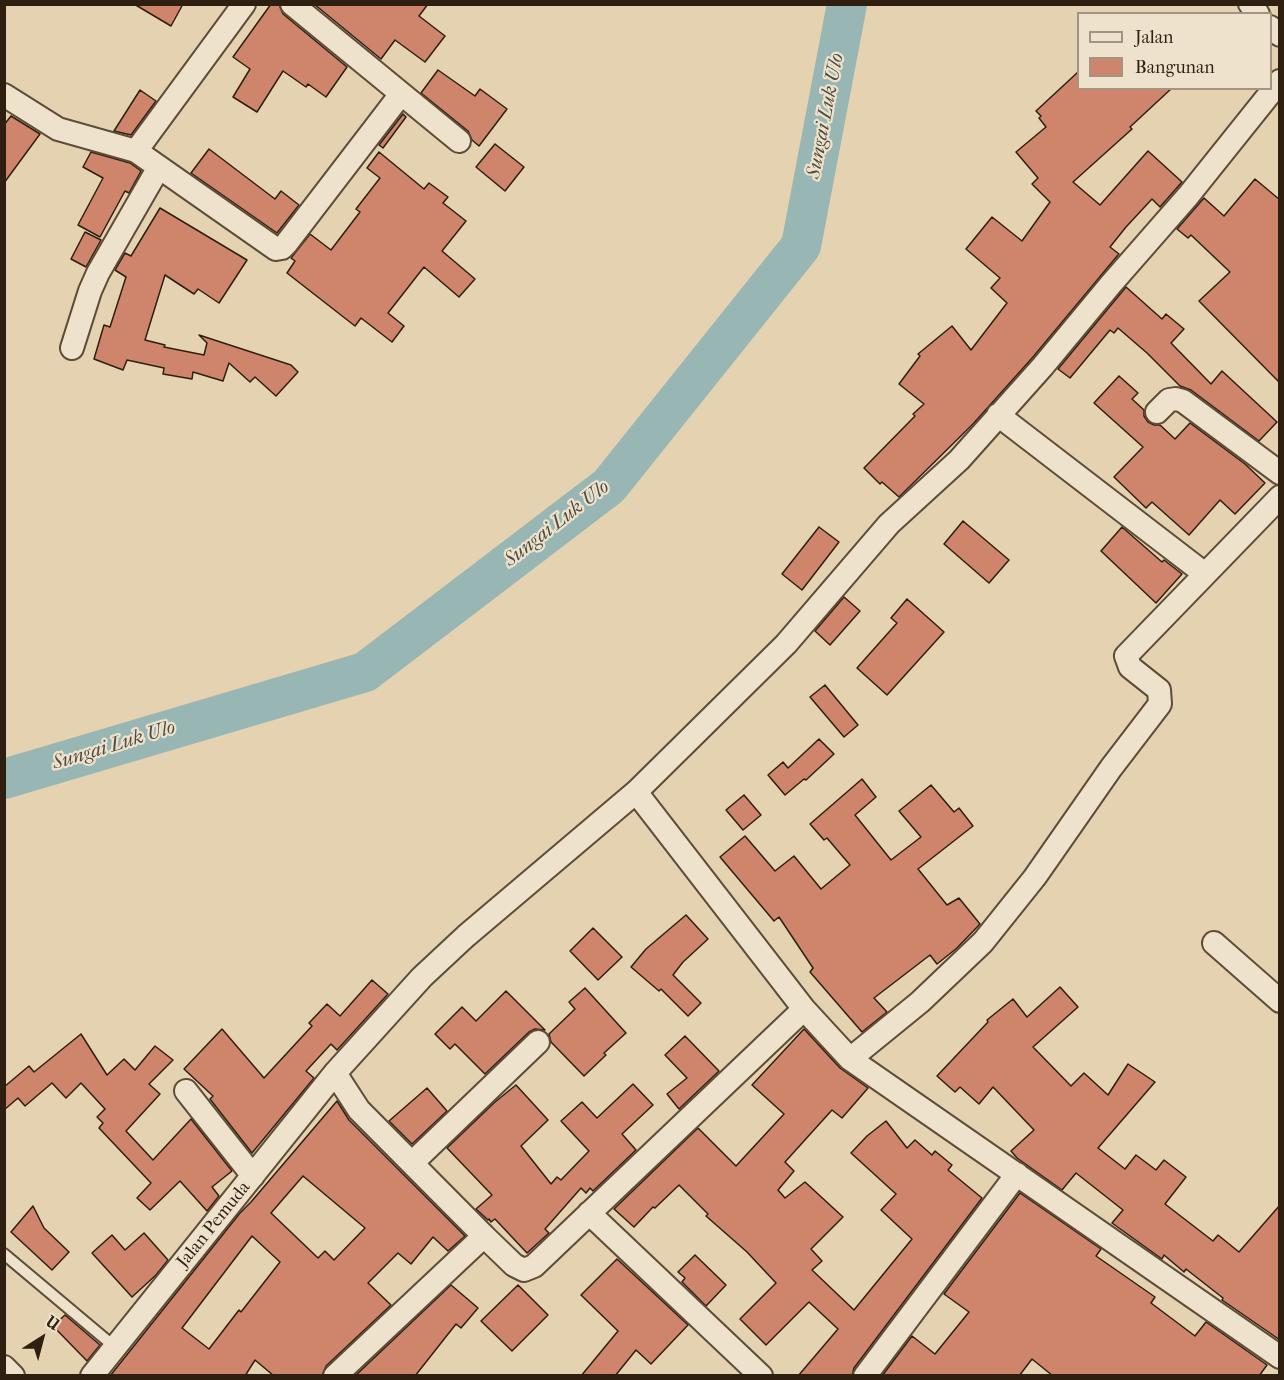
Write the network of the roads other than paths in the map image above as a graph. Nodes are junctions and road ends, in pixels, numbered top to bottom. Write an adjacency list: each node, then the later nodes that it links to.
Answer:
1 (244, 4): 7 (street)
2 (292, 4): 4 (street)
3 (1280, 81): 11 (street, Jalan Pemuda)
4 (401, 94): 6 (street); 8 (street)
5 (4, 95): 7 (street)
6 (459, 141)
7 (136, 151): 8 (street)
8 (159, 167): 9 (street)
9 (72, 348)
10 (1157, 412): 12 (street)
11 (998, 415): 14 (street); 15 (street, Jalan Pemuda)
12 (1280, 473)
13 (1280, 497): 14 (street)
14 (1205, 574): 20 (street)
15 (636, 792): 18 (street); 21 (street, Jalan Pemuda)
16 (1214, 943): 17 (street)
17 (1280, 1001)
18 (804, 1009): 20 (street); 26 (street)
19 (538, 1042): 23 (street)
20 (850, 1059): 24 (street)
21 (335, 1073): 23 (street); 25 (street, Jalan Pemuda)
22 (186, 1091): 25 (street)
23 (412, 1163): 27 (street)
24 (1017, 1174): 30 (street); 37 (street)
25 (253, 1176): 29 (street, Jalan Pemuda)
26 (589, 1213): 27 (street); 36 (street)
27 (484, 1236): 35 (street)
28 (4, 1254): 29 (lane)
29 (116, 1348): 34 (street, Jalan Pemuda)
30 (1280, 1357)
31 (1280, 1366): 38 (street)
32 (4, 1367): 33 (street)
33 (13, 1376)
34 (92, 1376)
35 (335, 1376)
36 (760, 1376)
37 (865, 1376)
38 (1274, 1376)

